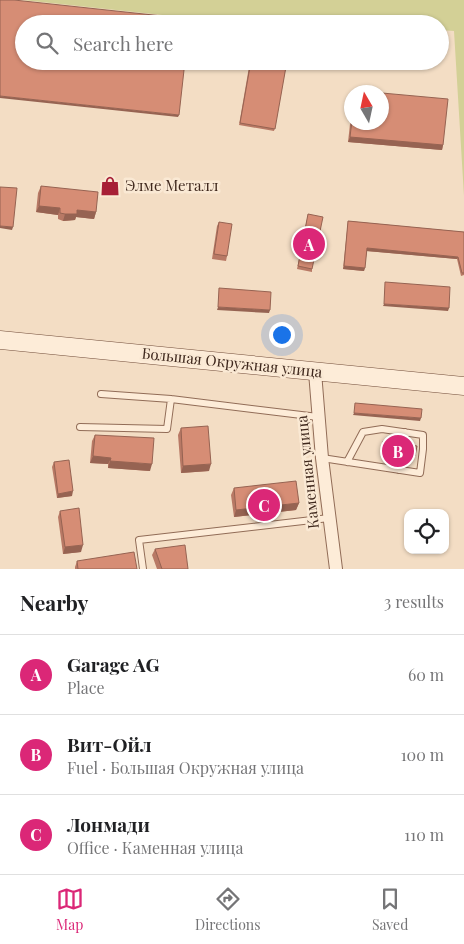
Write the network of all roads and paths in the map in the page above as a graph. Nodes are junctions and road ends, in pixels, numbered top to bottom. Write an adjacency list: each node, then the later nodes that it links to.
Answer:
1 (0, 340): 2 (main road, Большая Окружная улица)
2 (315, 372): 3 (main road, Большая Окружная улица); 6 (street, Каменная улица)
3 (464, 386)
4 (101, 394): 5 (lane)
5 (171, 399): 6 (lane); 7 (lane)
6 (318, 417): 9 (street, Каменная улица)
7 (80, 427)
8 (405, 432): 10 (lane); 11 (lane); 11 (lane)
9 (322, 458): 10 (lane); 12 (street, Каменная улица)
10 (347, 462): 11 (lane)
11 (399, 470)
12 (330, 518): 13 (lane); 14 (street, Каменная улица)
13 (143, 569)
14 (336, 569)

